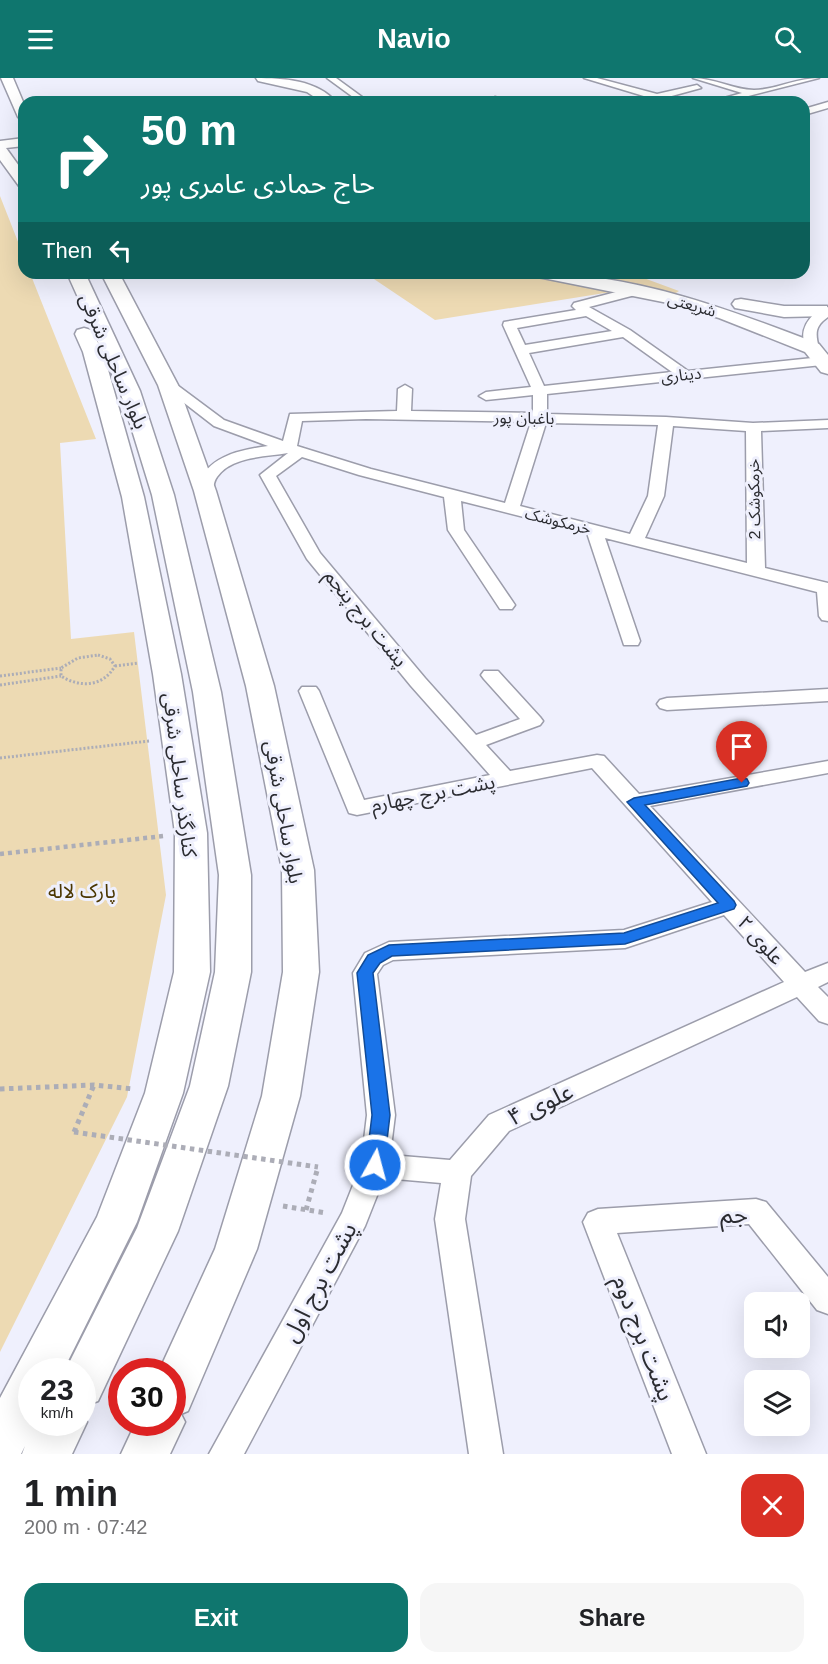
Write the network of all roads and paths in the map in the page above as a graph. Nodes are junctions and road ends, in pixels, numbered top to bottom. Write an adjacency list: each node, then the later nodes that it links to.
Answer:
1 (7, 78): 19 (main road)
2 (262, 78): 12 (main road)
3 (286, 78): 13 (main road)
4 (331, 78): 14 (street)
5 (588, 78): 10 (street)
6 (815, 78): 11 (street)
7 (634, 82): 10 (street)
8 (679, 83): 9 (street)
9 (697, 83): 11 (street); 16 (street); 17 (street)
10 (616, 85): 15 (street)
11 (753, 92): 18 (street)
12 (326, 96)
13 (326, 96)
14 (357, 96)
15 (654, 96)
16 (660, 96)
17 (731, 96)
18 (738, 96)
19 (18, 105)
20 (828, 105): 21 (street)
21 (810, 110)
22 (18, 143): 23 (main road)
23 (0, 145)
24 (0, 150): 25 (main road)
25 (18, 179)
26 (69, 279): 46 (main road, بلوار ساحلی شرقی)
27 (113, 279): 37 (main road, بلوار ساحلی شرقی)
28 (574, 279): 30 (main road, شریعتی)
29 (657, 279): 31 (main road, شریعتی)
30 (635, 291): 32 (street); 35 (main road, شریعتی)
31 (827, 311): 35 (street)
32 (588, 312): 33 (street); 34 (street)
33 (625, 333): 34 (street); 36 (street)
34 (521, 350): 39 (street)
35 (821, 359): 36 (street, دیناری)
36 (684, 374): 39 (street, دیناری)
37 (168, 385): 47 (street, خرمکوشک); 48 (main road, بلوار ساحلی شرقی)
38 (405, 389): 41 (street)
39 (540, 392): 40 (street, دیناری); 42 (street)
40 (486, 396)
41 (404, 416): 42 (street, باغبان پور); 47 (street, باغبان پور)
42 (540, 418): 43 (street, باغبان پور); 50 (street)
43 (666, 421): 45 (street, باغبان پور); 52 (street)
44 (828, 424): 45 (street, باغبان پور)
45 (753, 427): 53 (street, خرمکوشک 2)
46 (130, 437): 66 (main road, کنارگذر ساحلی شرقی); 88 (main road, بلوار ساحلی شرقی)
47 (294, 449): 48 (street); 49 (street, خرمکوشک); 67 (street, پشت برج پنجم)
48 (205, 491): 89 (main road, بلوار ساحلی شرقی)
49 (452, 495): 50 (street, خرمکوشک); 55 (street)
50 (511, 510): 51 (street, خرمکوشک)
51 (594, 530): 52 (street, خرمکوشک); 57 (street)
52 (635, 541): 53 (street, خرمکوشک)
53 (756, 571): 54 (street, خرمکوشک)
54 (827, 588): 56 (street)
55 (506, 605)
56 (828, 616)
57 (631, 641)
58 (61, 668): 60 (path); 61 (path); 61 (path)
59 (491, 675): 67 (street)
60 (0, 676)
61 (61, 676): 62 (path)
62 (0, 685)
63 (309, 691): 71 (street, پشت برج چهارم)
64 (828, 695): 65 (street)
65 (667, 704)
66 (177, 738): 68 (path); 73 (main road, کنارگذر ساحلی شرقی)
67 (472, 743): 71 (street, پشت برج پنجم)
68 (0, 759)
69 (597, 761): 71 (street, پشت برج چهارم); 72 (street, علوی ۲)
70 (828, 767): 72 (street)
71 (505, 779)
72 (634, 802): 75 (street, علوی ۲)
73 (191, 833): 74 (path); 81 (main road, کنارگذر ساحلی شرقی)
74 (0, 854)
75 (729, 905): 77 (street, علوی ۲); 82 (street, پشت برج اول)
76 (828, 972): 77 (street, علوی ۴)
77 (801, 983): 78 (street, علوی ۲); 83 (street, علوی ۴)
78 (828, 1014)
79 (94, 1085): 80 (path); 81 (path); 84 (path, bridge)
80 (0, 1089)
81 (164, 1093): 87 (main road, کنارگذر ساحلی شرقی)
82 (375, 1165): 83 (street); 96 (street, پشت برج اول)
83 (457, 1172): 97 (street)
84 (306, 1210)
85 (598, 1222): 86 (street, جم); 98 (street, پشت برج دوم)
86 (828, 1300)
87 (46, 1358)
88 (95, 1358)
89 (186, 1363)
90 (18, 1412): 93 (main road)
91 (56, 1436): 94 (main road)
92 (154, 1436): 95 (main road)
93 (0, 1446)
94 (46, 1454)
95 (145, 1454)
96 (226, 1454)
97 (486, 1454)
98 (689, 1454)

